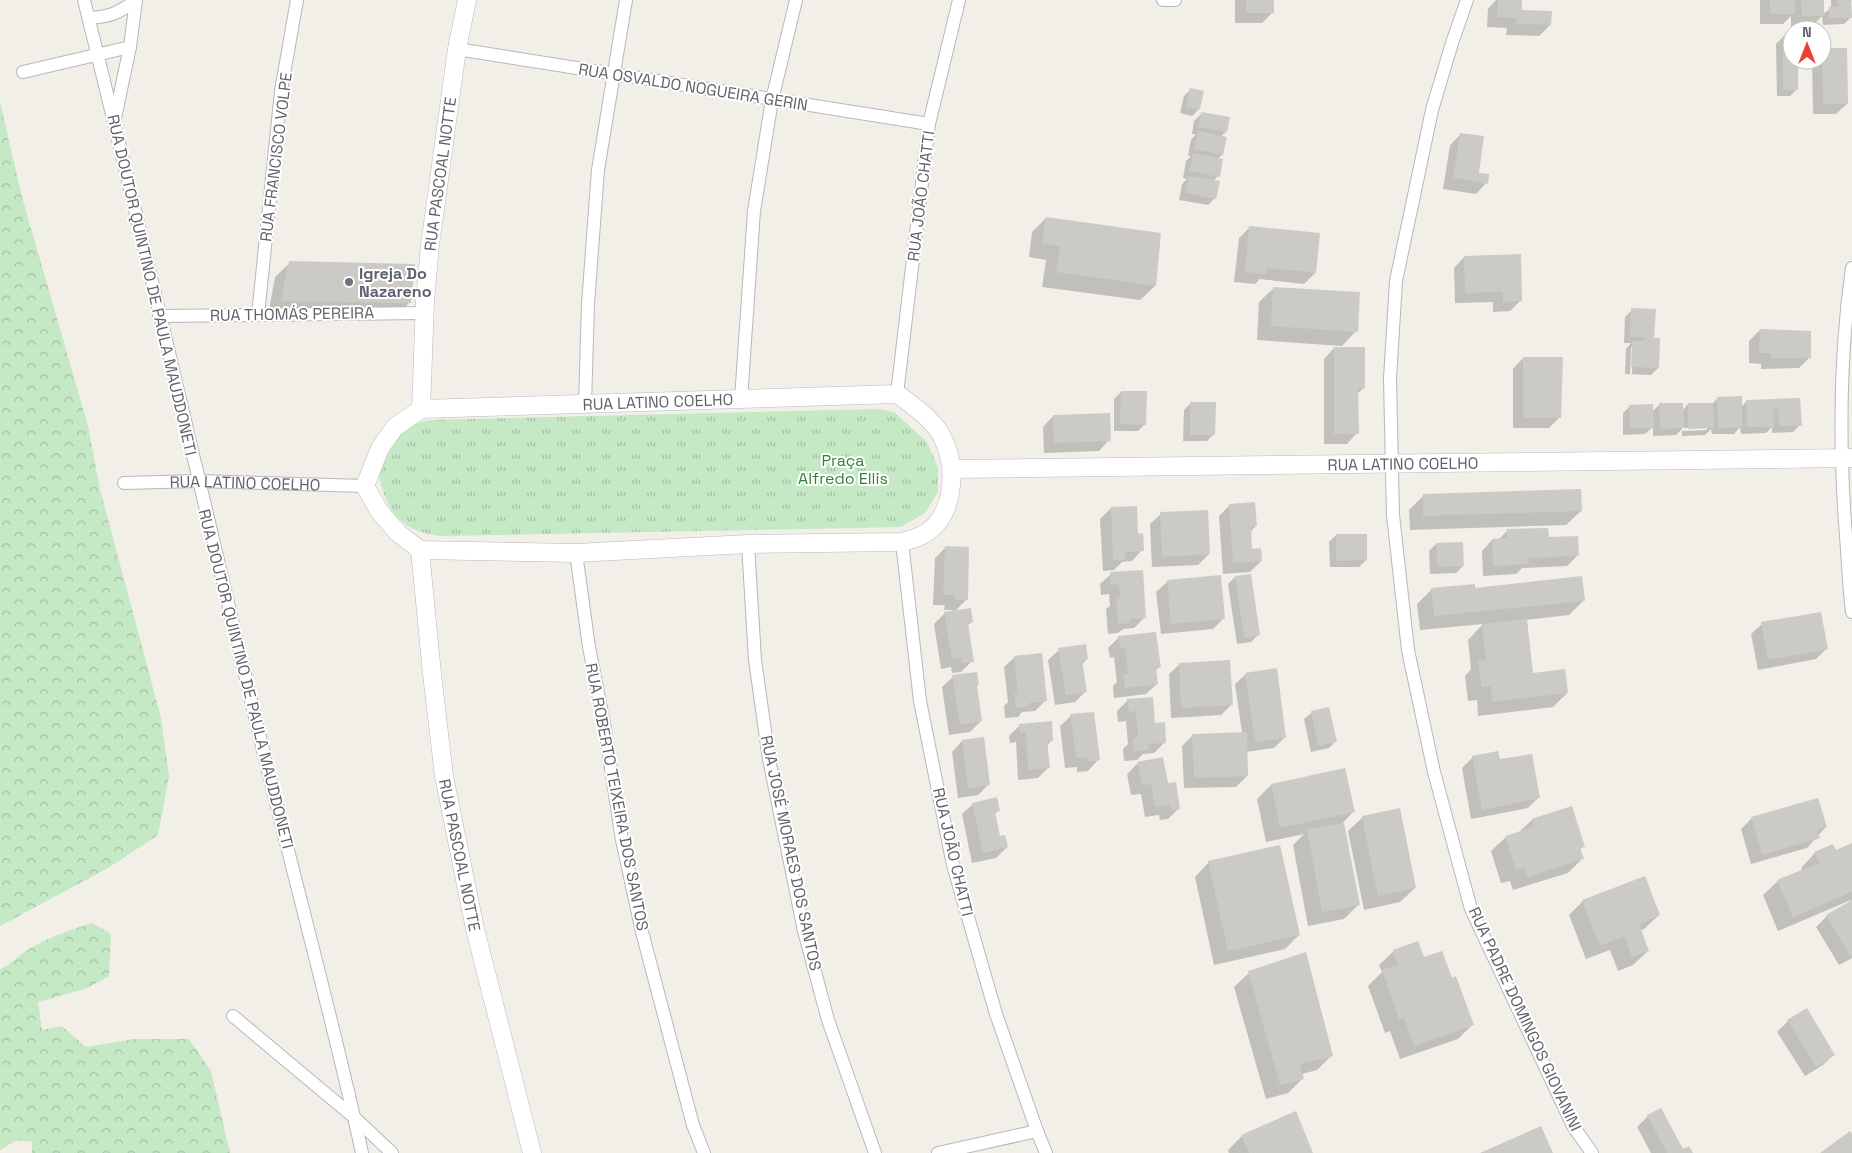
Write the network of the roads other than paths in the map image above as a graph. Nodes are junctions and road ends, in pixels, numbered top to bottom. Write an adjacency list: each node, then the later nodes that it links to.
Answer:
1 (84, 0): 11 (street, RUA DOUTOR QUINTINO DE PAULA MAUDDONETI)
2 (136, 0): 11 (street); 12 (street)
3 (297, 0): 22 (street, RUA FRANCISCO VOLPE)
4 (467, 0): 13 (street, RUA PASCOAL NOTTE)
5 (626, 0): 16 (street)
6 (796, 0): 17 (street)
7 (959, 0): 19 (street, RUA JOÃO CHATTI)
8 (1163, 0): 9 (street)
9 (1175, 0)
10 (1467, 0): 29 (street, RUA PADRE DOMINGOS GIOVANINI)
11 (89, 18): 14 (street, RUA DOUTOR QUINTINO DE PAULA MAUDDONETI)
12 (130, 47): 14 (street); 18 (street)
13 (457, 50): 16 (street, RUA OSVALDO NOGUEIRA GERIN); 21 (street, RUA PASCOAL NOTTE)
14 (96, 54): 15 (street); 18 (street, RUA DOUTOR QUINTINO DE PAULA MAUDDONETI)
15 (23, 72)
16 (613, 75): 17 (street, RUA OSVALDO NOGUEIRA GERIN); 26 (street)
17 (772, 100): 19 (street, RUA OSVALDO NOGUEIRA GERIN); 25 (street)
18 (114, 120): 23 (street, RUA DOUTOR QUINTINO DE PAULA MAUDDONETI)
19 (929, 124): 24 (street, RUA JOÃO CHATTI)
20 (1852, 268): 28 (street)
21 (425, 312): 22 (street, RUA THOMÁS PEREIRA); 27 (street, RUA PASCOAL NOTTE)
22 (258, 314): 23 (street, RUA THOMÁS PEREIRA)
23 (159, 316): 31 (street, RUA DOUTOR QUINTINO DE PAULA MAUDDONETI)
24 (897, 394): 25 (street, RUA LATINO COELHO); 30 (street)
25 (741, 399): 26 (street, RUA LATINO COELHO)
26 (585, 404): 27 (street, RUA LATINO COELHO)
27 (421, 409): 33 (street)
28 (1846, 458): 29 (street, RUA LATINO COELHO); 38 (street)
29 (1392, 464): 30 (street, RUA LATINO COELHO); 49 (street, RUA PADRE DOMINGOS GIOVANINI)
30 (953, 469): 34 (street)
31 (198, 481): 32 (street, RUA LATINO COELHO); 33 (street, RUA LATINO COELHO); 40 (street, RUA DOUTOR QUINTINO DE PAULA MAUDDONETI)
32 (124, 483)
33 (366, 486): 36 (street)
34 (902, 542): 35 (street); 41 (street, RUA JOÃO CHATTI)
35 (748, 544): 37 (street); 46 (street, RUA JOSÉ MORAES DOS SANTOS)
36 (420, 550): 37 (street); 44 (street, RUA PASCOAL NOTTE)
37 (576, 553): 45 (street, RUA ROBERTO TEIXEIRA DOS SANTOS)
38 (1852, 612)
39 (234, 1016): 40 (street)
40 (355, 1118): 42 (street, RUA DOUTOR QUINTINO DE PAULA MAUDDONETI); 43 (street)
41 (1037, 1131): 47 (street); 48 (street, RUA JOÃO CHATTI)
42 (362, 1153)
43 (392, 1153)
44 (532, 1153)
45 (704, 1153)
46 (875, 1153)
47 (938, 1153)
48 (1046, 1153)
49 (1592, 1153)

